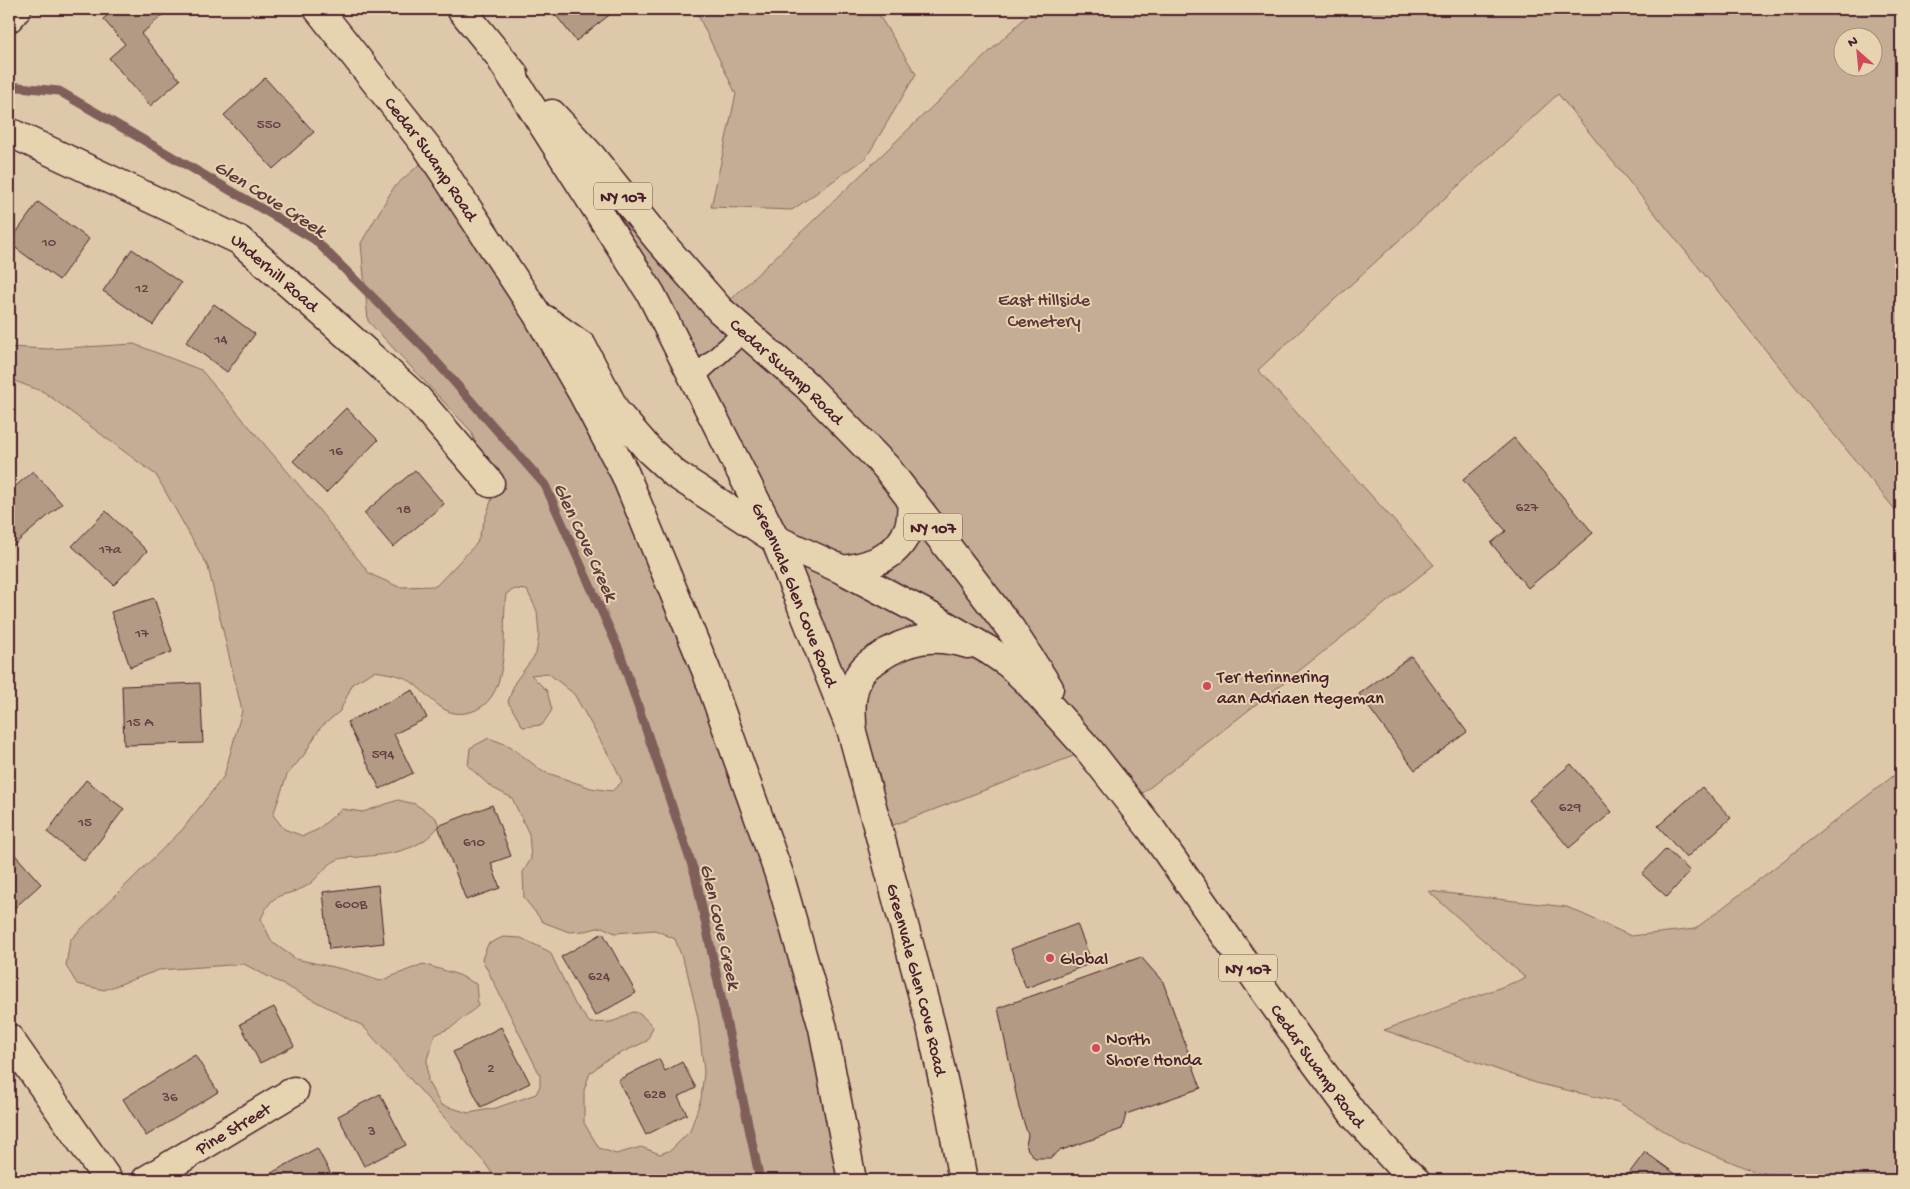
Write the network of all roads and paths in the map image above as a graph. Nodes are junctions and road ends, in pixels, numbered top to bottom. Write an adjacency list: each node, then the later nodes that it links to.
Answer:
1 (17, 9): 4 (main road)
2 (318, 9): 7 (main road, Cedar Swamp Road / NY 107)
3 (461, 9): 5 (main road, Cedar Swamp Road / NY 107)
4 (9, 18)
5 (502, 61): 8 (main road, Cedar Swamp Road / NY 107); 9 (main road, Greenvale Glen Cove Road)
6 (9, 132): 10 (main road, Underhill Road)
7 (537, 314): 12 (main road, NY 107); 21 (main road)
8 (745, 331): 9 (lane); 11 (main road, Cedar Swamp Road / NY 107)
9 (694, 378): 12 (main road, Greenvale Glen Cove Road)
10 (490, 483)
11 (912, 500): 13 (main road); 16 (main road, Cedar Swamp Road / NY 107)
12 (774, 539): 13 (main road, Cedar Swamp Road / NY 107); 15 (main road, Greenvale Glen Cove Road)
13 (842, 570): 14 (main road, Cedar Swamp Road / NY 107)
14 (990, 651): 15 (main road); 16 (main road, Cedar Swamp Road / NY 107)
15 (852, 732): 22 (main road, Greenvale Glen Cove Road)
16 (1089, 750): 23 (main road, Cedar Swamp Road / NY 107)
17 (9, 1038): 19 (main road)
18 (294, 1091): 20 (main road, Pine Street)
19 (108, 1180)
20 (146, 1180)
21 (852, 1180)
22 (963, 1180)
23 (1415, 1180)

